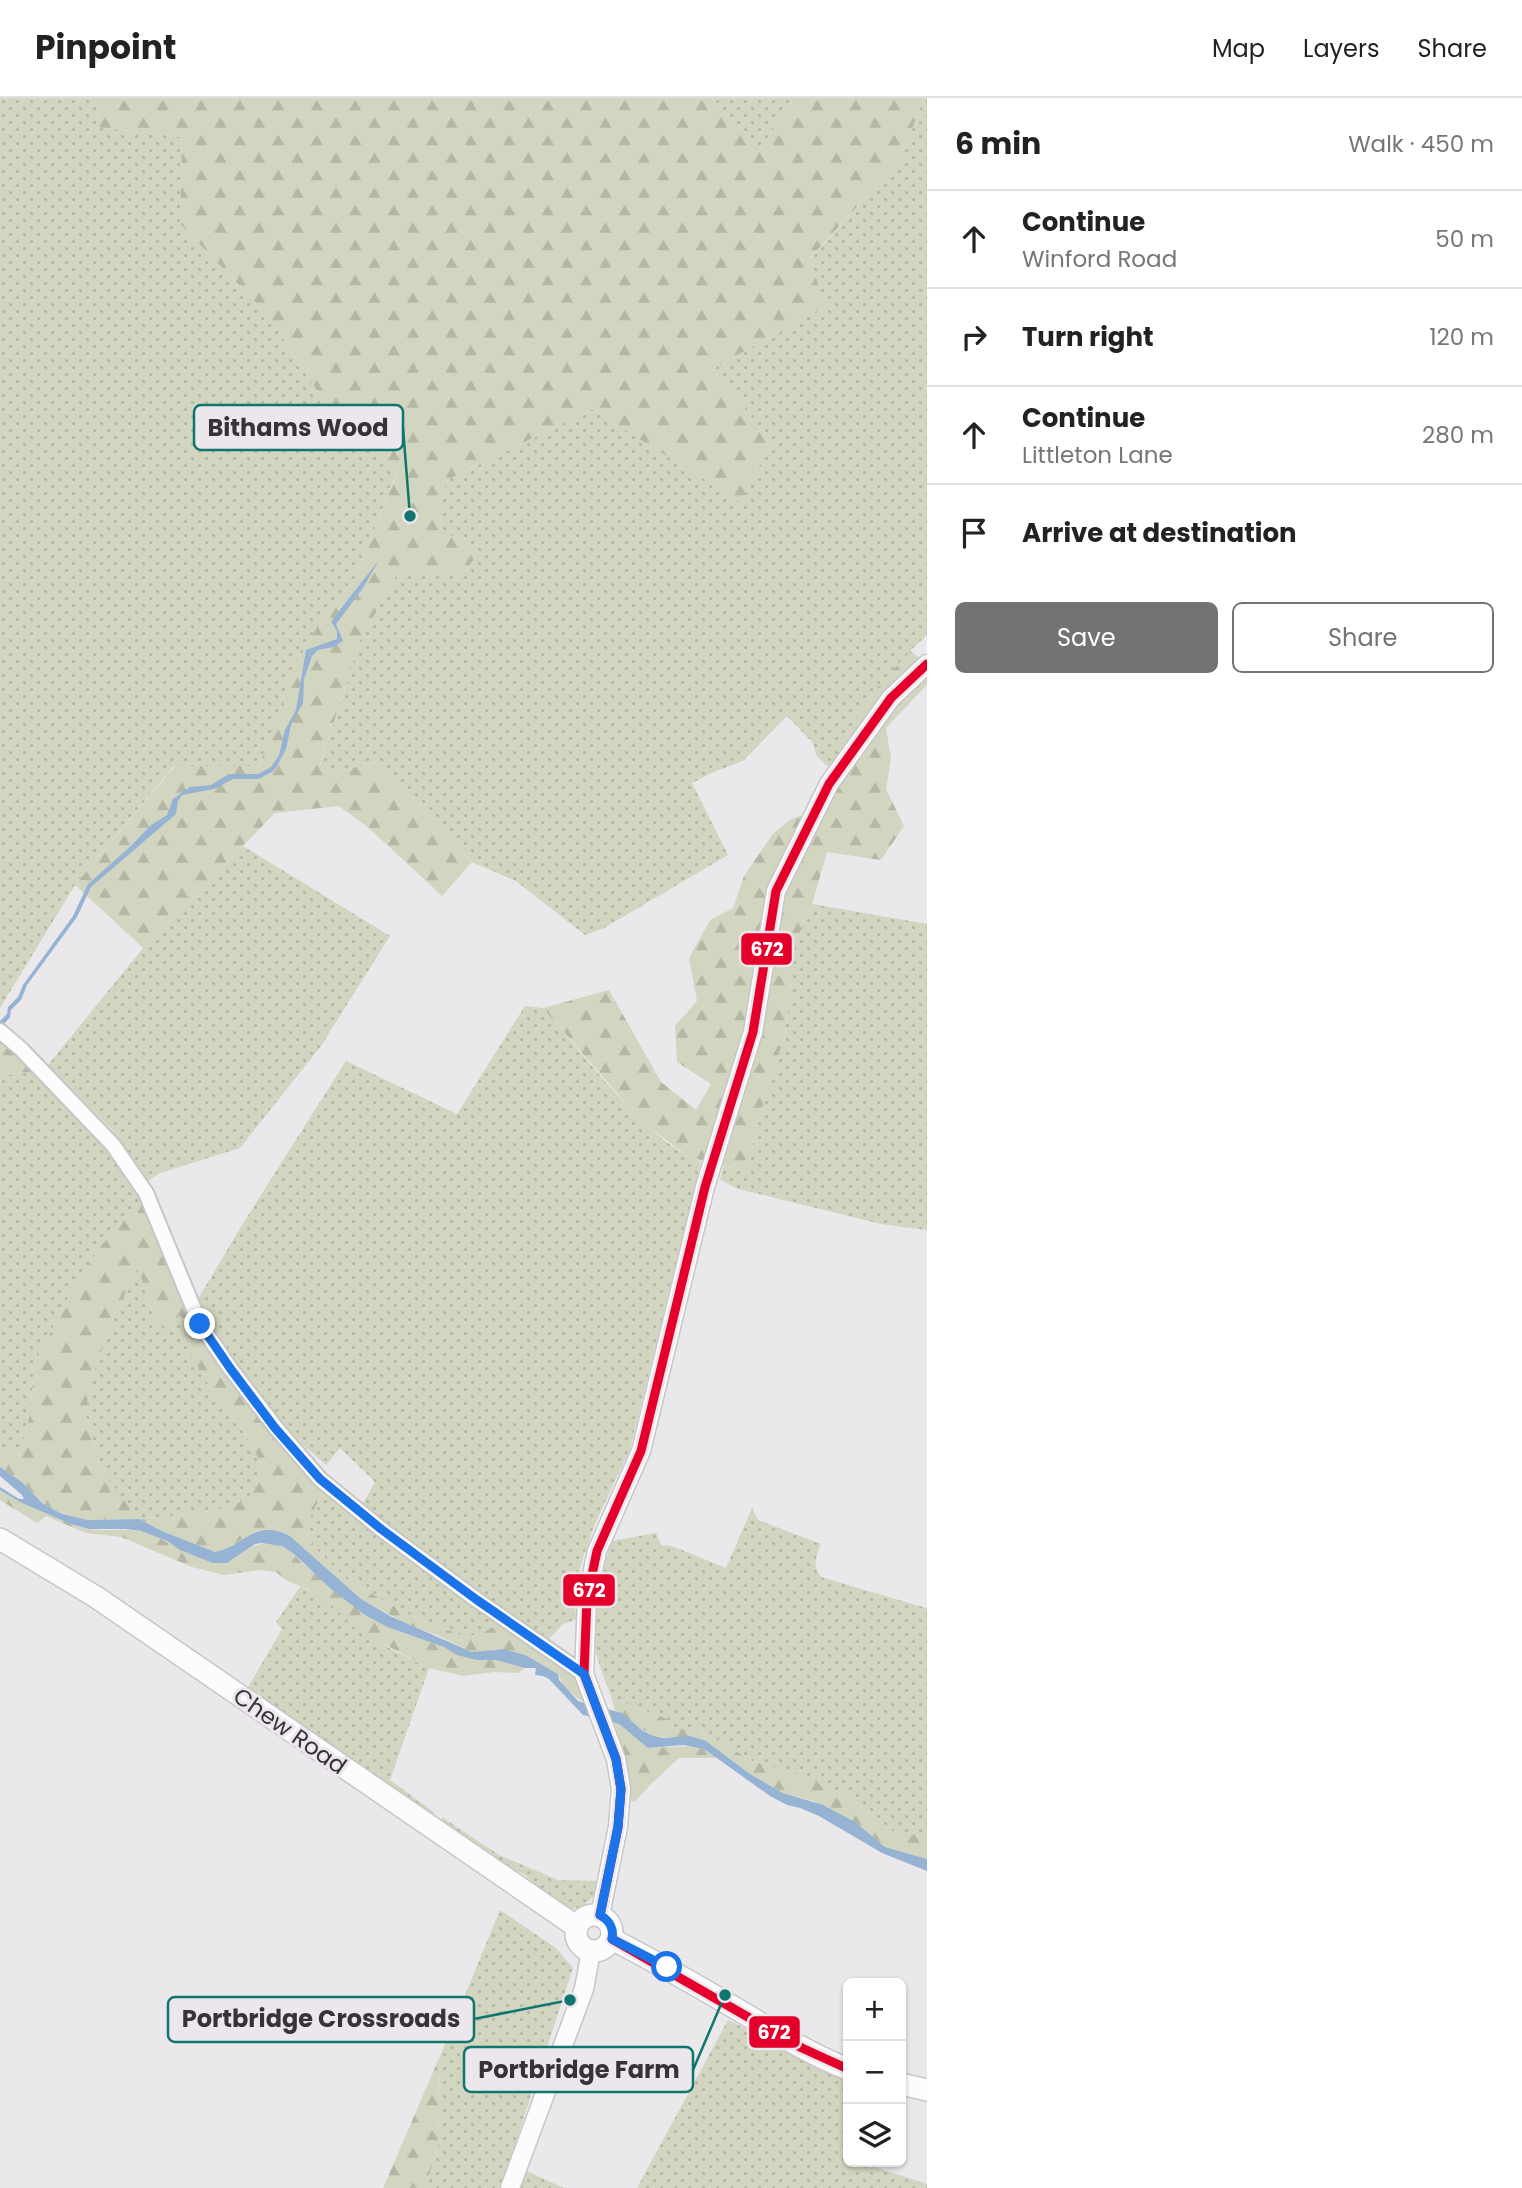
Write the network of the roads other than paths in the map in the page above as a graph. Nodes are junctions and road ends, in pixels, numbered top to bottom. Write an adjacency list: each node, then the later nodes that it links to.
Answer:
1 (927, 664): 4 (street)
2 (0, 1031): 4 (street)
3 (0, 1539): 6 (main road, Chew Road)
4 (584, 1674): 5 (street)
5 (600, 1915): 6 (main road); 7 (main road)
6 (577, 1927): 8 (main road)
7 (612, 1939): 8 (main road); 9 (main road)
8 (591, 1951): 12 (street)
9 (843, 2067)
10 (906, 2085): 11 (main road)
11 (927, 2090)
12 (510, 2188)

